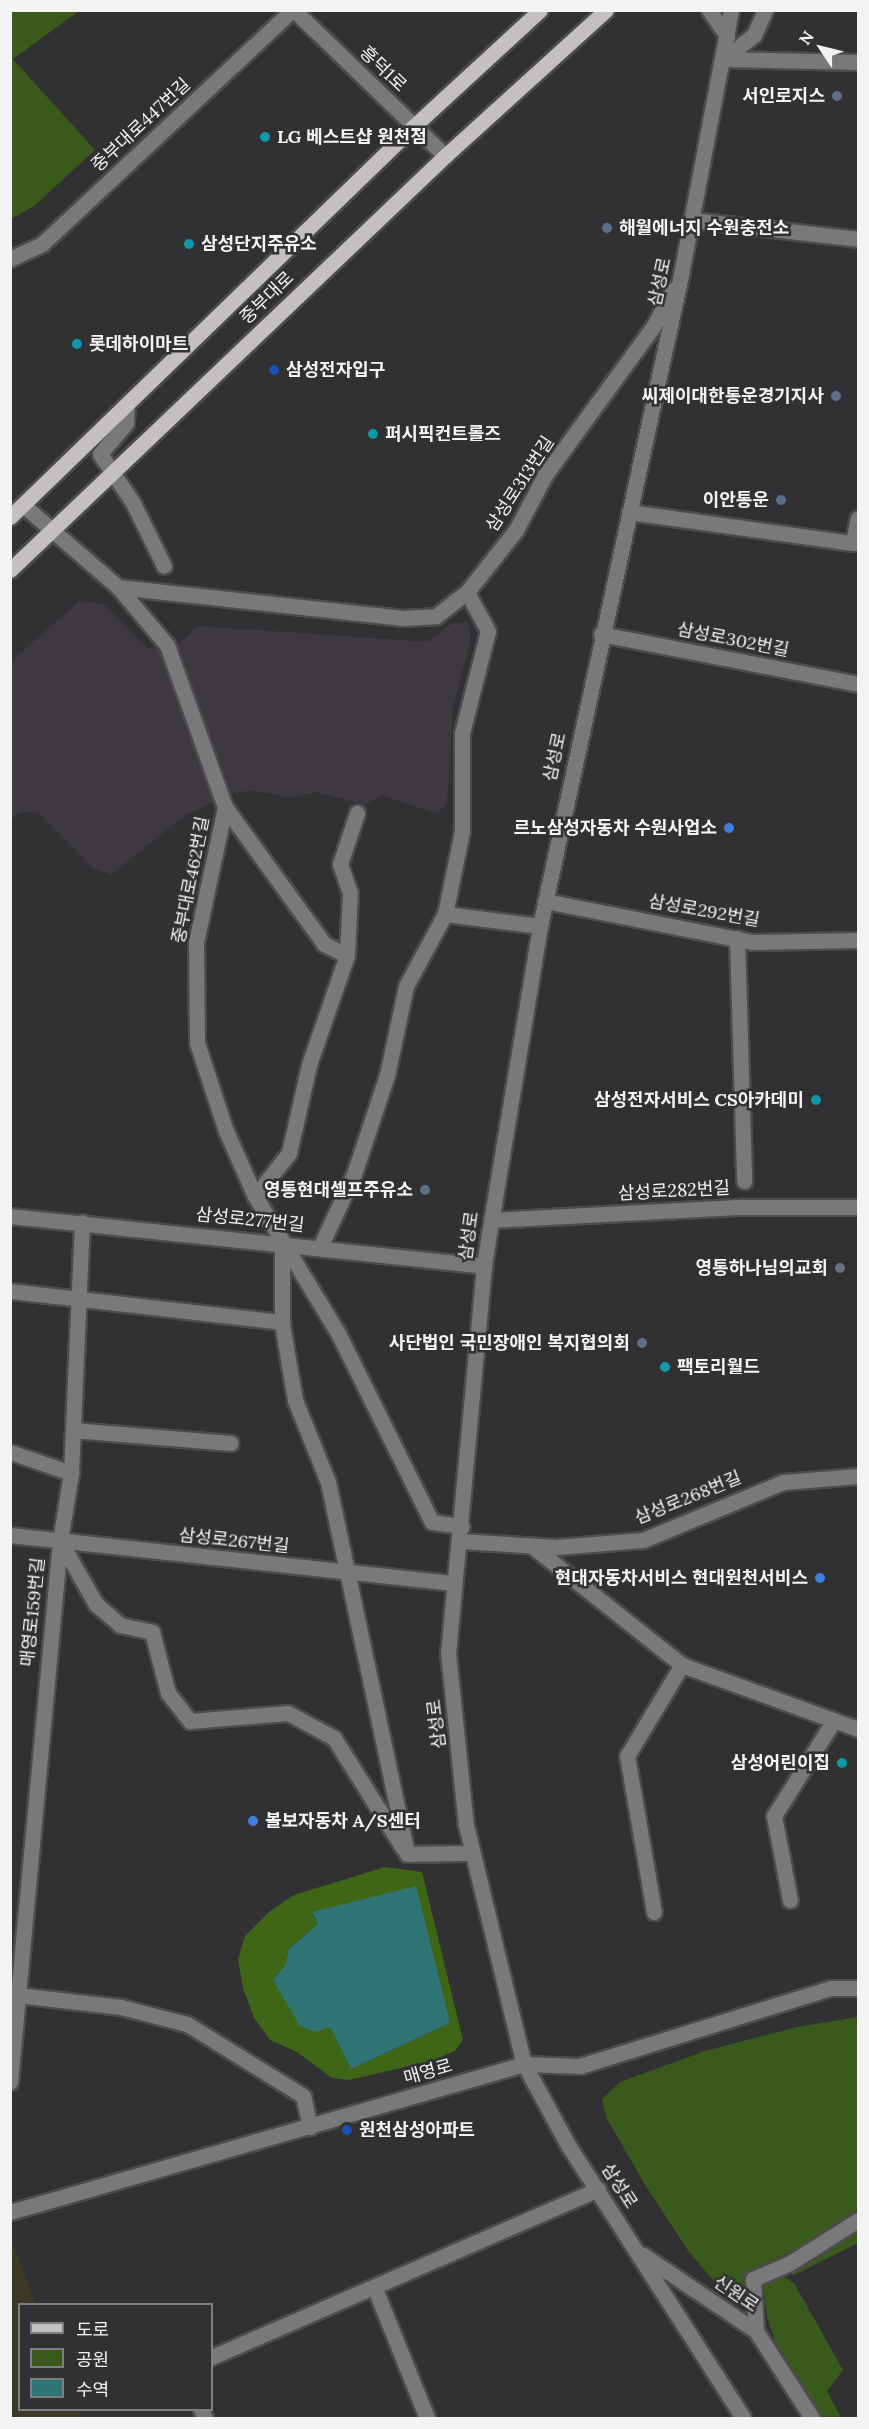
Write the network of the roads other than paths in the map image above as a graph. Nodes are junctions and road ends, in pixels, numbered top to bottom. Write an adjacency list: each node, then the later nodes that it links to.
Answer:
1 (293, 10): 10 (street, 흥덕1로); 14 (street, 중부대로447번길)
2 (540, 10): 10 (main road, 중부대로)
3 (606, 10): 11 (main road, 중부대로)
4 (710, 10): 7 (street)
5 (731, 10): 7 (street, 삼성로)
6 (765, 10): 8 (street)
7 (727, 36): 8 (street, 삼성로)
8 (724, 59): 9 (street); 12 (street, 삼성로)
9 (858, 62)
10 (414, 126): 11 (street, 흥덕1로); 16 (main road, 중부대로)
11 (445, 156): 17 (main road, 중부대로)
12 (692, 220): 13 (street); 15 (street, 삼성로)
13 (858, 239)
14 (10, 259)
15 (681, 275): 19 (street, 삼성로); 26 (street, 삼성로313번길)
16 (127, 405): 17 (street); 18 (main road, 중부대로)
17 (111, 473): 22 (main road, 중부대로); 23 (street)
18 (23, 505): 20 (main road, 중부대로); 22 (street, 중부대로462번길)
19 (629, 512): 21 (street); 27 (street, 삼성로)
20 (10, 517)
21 (858, 518)
22 (50, 532): 24 (main road, 중부대로); 25 (street, 중부대로462번길)
23 (164, 566)
24 (10, 570)
25 (117, 587): 26 (street, 삼성로313번길); 29 (street, 중부대로462번길)
26 (467, 592): 32 (street)
27 (601, 634): 28 (street, 삼성로302번길); 31 (street, 삼성로)
28 (858, 684)
29 (225, 807): 36 (street); 38 (street, 중부대로462번길)
30 (357, 813): 36 (street)
31 (545, 901): 33 (street, 삼성로); 34 (street, 삼성로292번길)
32 (445, 914): 33 (street); 44 (street)
33 (540, 926): 41 (street, 삼성로)
34 (737, 938): 35 (street, 삼성로292번길); 37 (street)
35 (858, 940)
36 (347, 955): 38 (street)
37 (744, 1181)
38 (255, 1196): 43 (street, 중부대로462번길)
39 (858, 1208): 41 (street, 삼성로282번길)
40 (10, 1216): 42 (street, 삼성로277번길)
41 (491, 1221): 45 (street, 삼성로)
42 (82, 1222): 43 (street, 삼성로277번길); 47 (street, 매영로159번길)
43 (282, 1243): 44 (street, 삼성로277번길); 48 (street); 54 (street, 중부대로462번길)
44 (320, 1247): 45 (street, 삼성로277번길)
45 (484, 1266): 54 (street, 삼성로)
46 (10, 1291): 47 (street)
47 (80, 1299): 48 (street); 49 (street, 매영로159번길)
48 (282, 1322): 58 (street)
49 (73, 1430): 50 (street); 52 (street, 매영로159번길)
50 (230, 1443)
51 (10, 1452): 52 (street)
52 (71, 1473): 56 (street, 매영로159번길)
53 (858, 1476): 57 (street, 삼성로268번길)
54 (460, 1533): 57 (street, 삼성로268번길); 59 (street, 삼성로)
55 (10, 1536): 56 (street, 삼성로267번길)
56 (60, 1541): 58 (street, 삼성로267번길); 64 (street); 66 (street, 매영로159번길)
57 (532, 1545): 60 (street)
58 (349, 1573): 59 (street, 삼성로267번길); 64 (street)
59 (453, 1583): 63 (street, 삼성로)
60 (682, 1665): 61 (street); 67 (street)
61 (834, 1720): 62 (street); 65 (street)
62 (858, 1729)
63 (472, 1853): 64 (street); 70 (street, 삼성로)
64 (407, 1854)
65 (790, 1900)
66 (17, 1901): 69 (street, 매영로159번길)
67 (654, 1912)
68 (858, 1988): 70 (street, 매영로)
69 (17, 1995): 71 (street, 매영로159번길); 72 (street)
70 (524, 2064): 72 (street, 매영로); 73 (street, 삼성로)
71 (10, 2082)
72 (310, 2127): 74 (street, 매영로)
73 (598, 2189): 76 (street, 삼성로); 77 (street)
74 (10, 2212)
75 (858, 2220): 78 (street)
76 (638, 2252): 78 (street, 신원로); 81 (street, 삼성로)
77 (375, 2289): 79 (street); 80 (street)
78 (756, 2331): 82 (street, 신원로)
79 (213, 2357)
80 (427, 2418)
81 (743, 2418)
82 (812, 2418)

